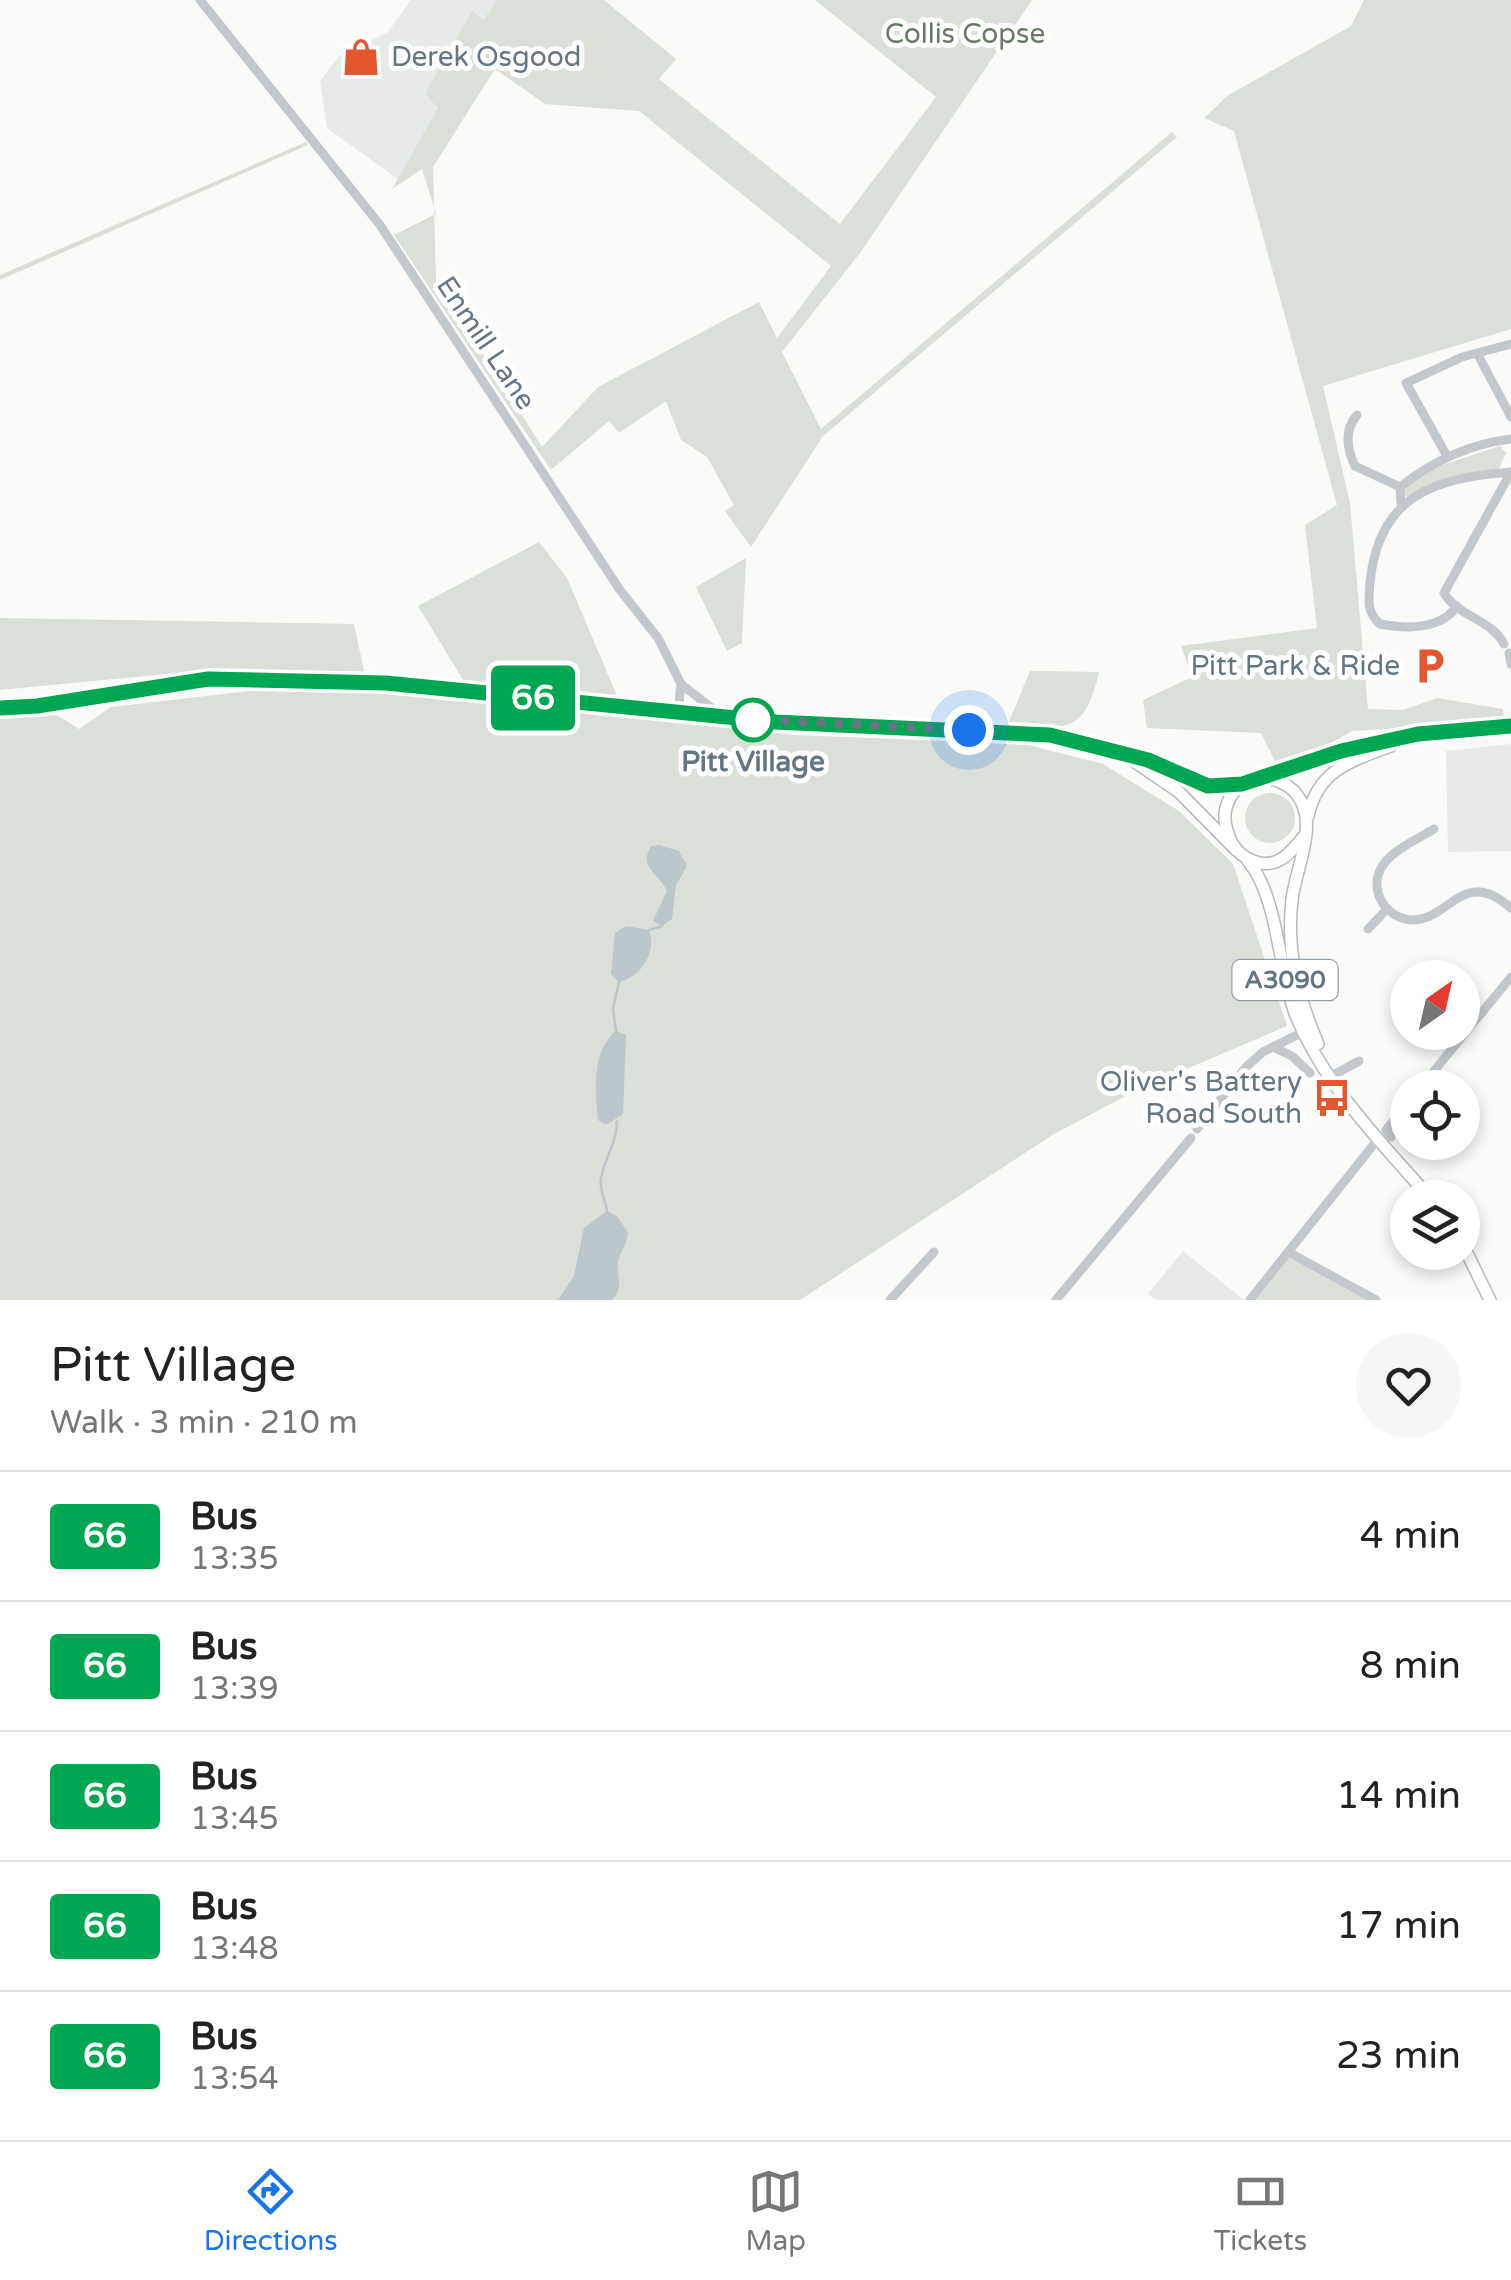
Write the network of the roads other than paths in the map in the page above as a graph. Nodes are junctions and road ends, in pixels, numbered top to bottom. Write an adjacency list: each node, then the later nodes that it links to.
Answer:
1 (200, 0): 13 (street, Enmill Lane)
2 (1511, 344): 3 (street)
3 (1478, 355): 4 (street); 7 (street)
4 (1511, 414)
5 (1357, 415): 9 (street)
6 (1511, 438): 7 (street)
7 (1446, 456): 9 (street)
8 (1511, 472): 10 (street); 11 (street)
9 (1400, 486): 10 (street)
10 (1402, 503): 11 (street)
11 (1457, 606): 12 (street)
12 (1509, 651)
13 (681, 684): 15 (street); 16 (street, Enmill Lane)
14 (0, 708): 15 (main road, A3090)
15 (678, 712): 16 (main road, A3090)
16 (723, 717): 19 (main road, A3090)
17 (1511, 726): 18 (main road)
18 (1438, 734): 20 (main road); 22 (main road)
19 (1129, 758): 21 (main road, A3090); 24 (main road, A3090)
20 (1263, 777): 21 (main road); 22 (main road)
21 (1242, 784): 24 (main road)
22 (1305, 829): 24 (main road); 29 (main road, A3090)
23 (1434, 829): 26 (street)
24 (1240, 854): 30 (main road, A3090)
25 (1511, 908): 26 (street)
26 (1386, 910): 27 (street)
27 (1368, 929)
28 (1511, 977): 33 (street)
29 (1302, 1008): 30 (street); 35 (main road, A3090)
30 (1305, 1034): 31 (street); 35 (main road, A3090)
31 (1273, 1048): 34 (street); 43 (street)
32 (1359, 1061): 35 (street)
33 (1435, 1070)
34 (1310, 1073)
35 (1332, 1077): 37 (main road, A3090)
36 (1390, 1125): 37 (street)
37 (1385, 1138): 38 (main road, A3090); 40 (street)
38 (1416, 1180)
39 (934, 1252): 42 (street)
40 (1288, 1252): 44 (street); 45 (street)
41 (1475, 1270): 46 (main road)
42 (890, 1300)
43 (1056, 1300)
44 (1250, 1300)
45 (1376, 1300)
46 (1490, 1300)

